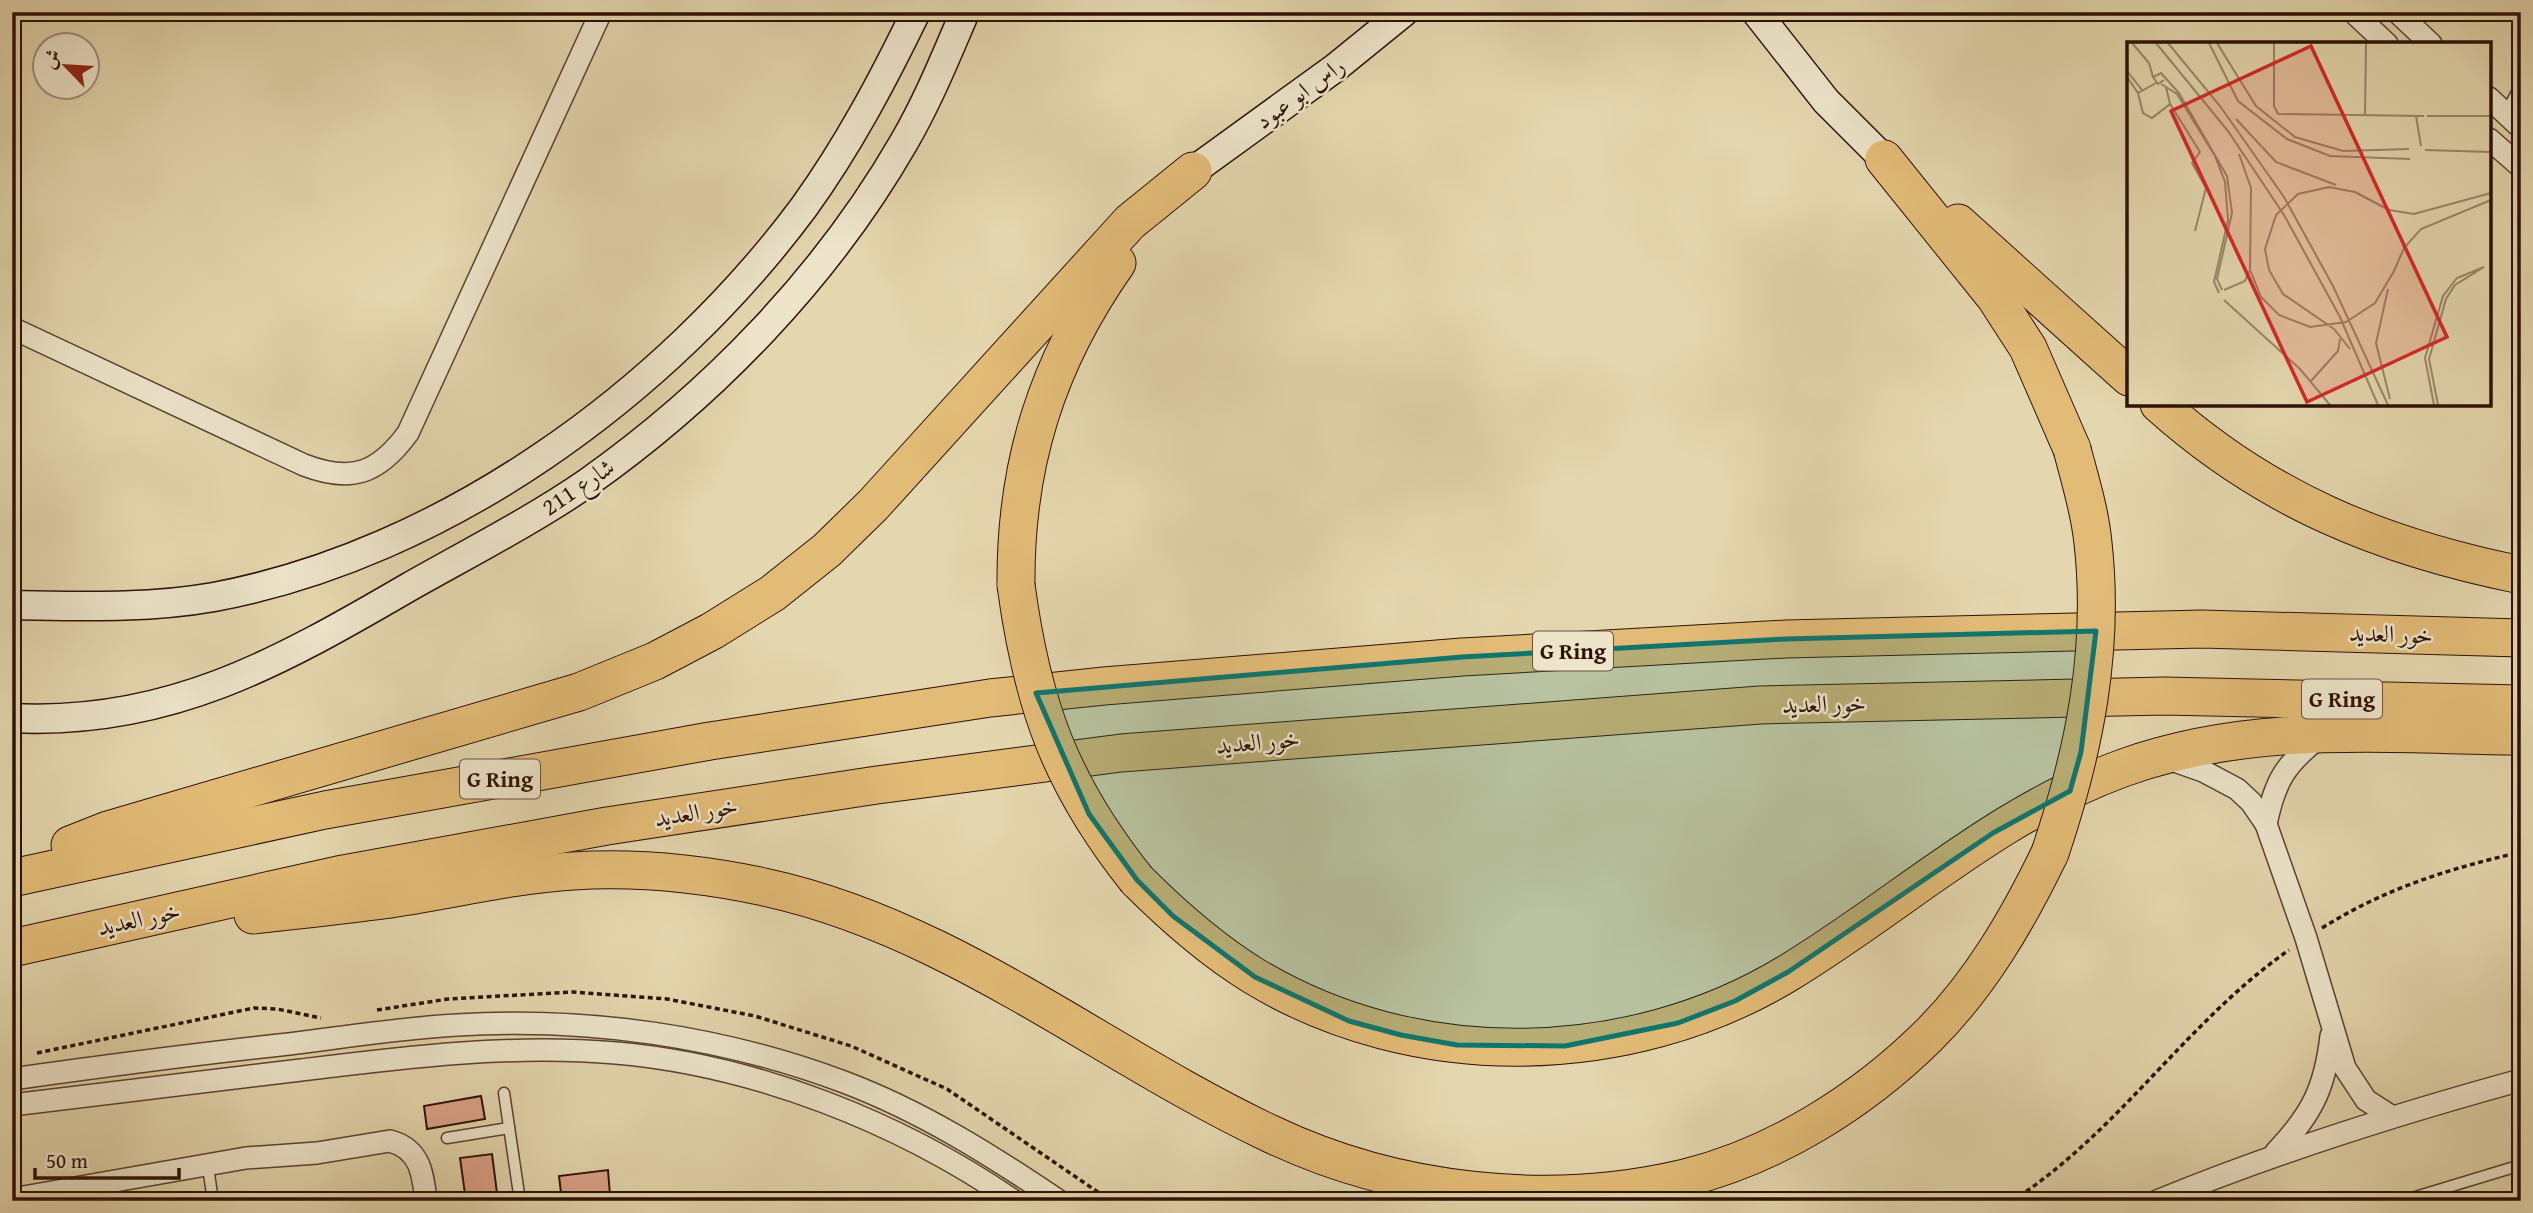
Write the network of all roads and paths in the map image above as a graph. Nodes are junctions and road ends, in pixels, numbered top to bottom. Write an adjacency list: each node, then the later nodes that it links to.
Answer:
1 (601, 12): 17 (street)
2 (916, 12): 21 (main road, شارع 211)
3 (965, 12): 24 (main road, شارع 211)
4 (1404, 12): 16 (main road, راس ابو عبود)
5 (1756, 12): 14 (main road)
6 (2353, 12): 8 (street)
7 (2397, 12): 9 (street)
8 (2385, 42)
9 (2429, 42)
10 (2521, 49): 12 (lane)
11 (2491, 99): 12 (street)
12 (2513, 120)
13 (2491, 141): 15 (street)
14 (1884, 159): 18 (highway); 46 (highway, bridge)
15 (2521, 167)
16 (1193, 171): 27 (highway, bridge); 30 (highway)
17 (12, 328)
18 (2127, 375)
19 (2162, 406): 20 (highway)
20 (2521, 575)
21 (12, 606)
22 (2521, 638): 31 (highway, خور العديد / G Ring)
23 (2521, 704): 33 (highway, خور العديد / G Ring)
24 (12, 718)
25 (2323, 734): 26 (highway); 27 (highway); 28 (street)
26 (2521, 736)
27 (2161, 757): 28 (street)
28 (2266, 824): 32 (street)
29 (2521, 852): 32 (path)
30 (12, 866)
31 (12, 878)
32 (2306, 938): 34 (street); 54 (path)
33 (28, 944): 45 (highway)
34 (2333, 1027): 39 (street); 42 (street)
35 (12, 1079): 52 (street)
36 (2521, 1080): 39 (street)
37 (504, 1093): 40 (lane)
38 (12, 1105): 51 (street)
39 (2391, 1116): 42 (street)
40 (509, 1128): 41 (lane); 50 (lane)
41 (447, 1138)
42 (2273, 1155): 55 (street)
43 (2521, 1165): 56 (lane)
44 (208, 1167): 47 (street); 48 (lane); 49 (street)
45 (1363, 1169): 46 (highway); 53 (street)
46 (1561, 1196)
47 (12, 1199)
48 (213, 1201)
49 (426, 1201)
50 (520, 1201)
51 (1014, 1201)
52 (1059, 1201)
53 (1419, 1201)
54 (2012, 1201)
55 (2157, 1201)
56 (2402, 1201)

